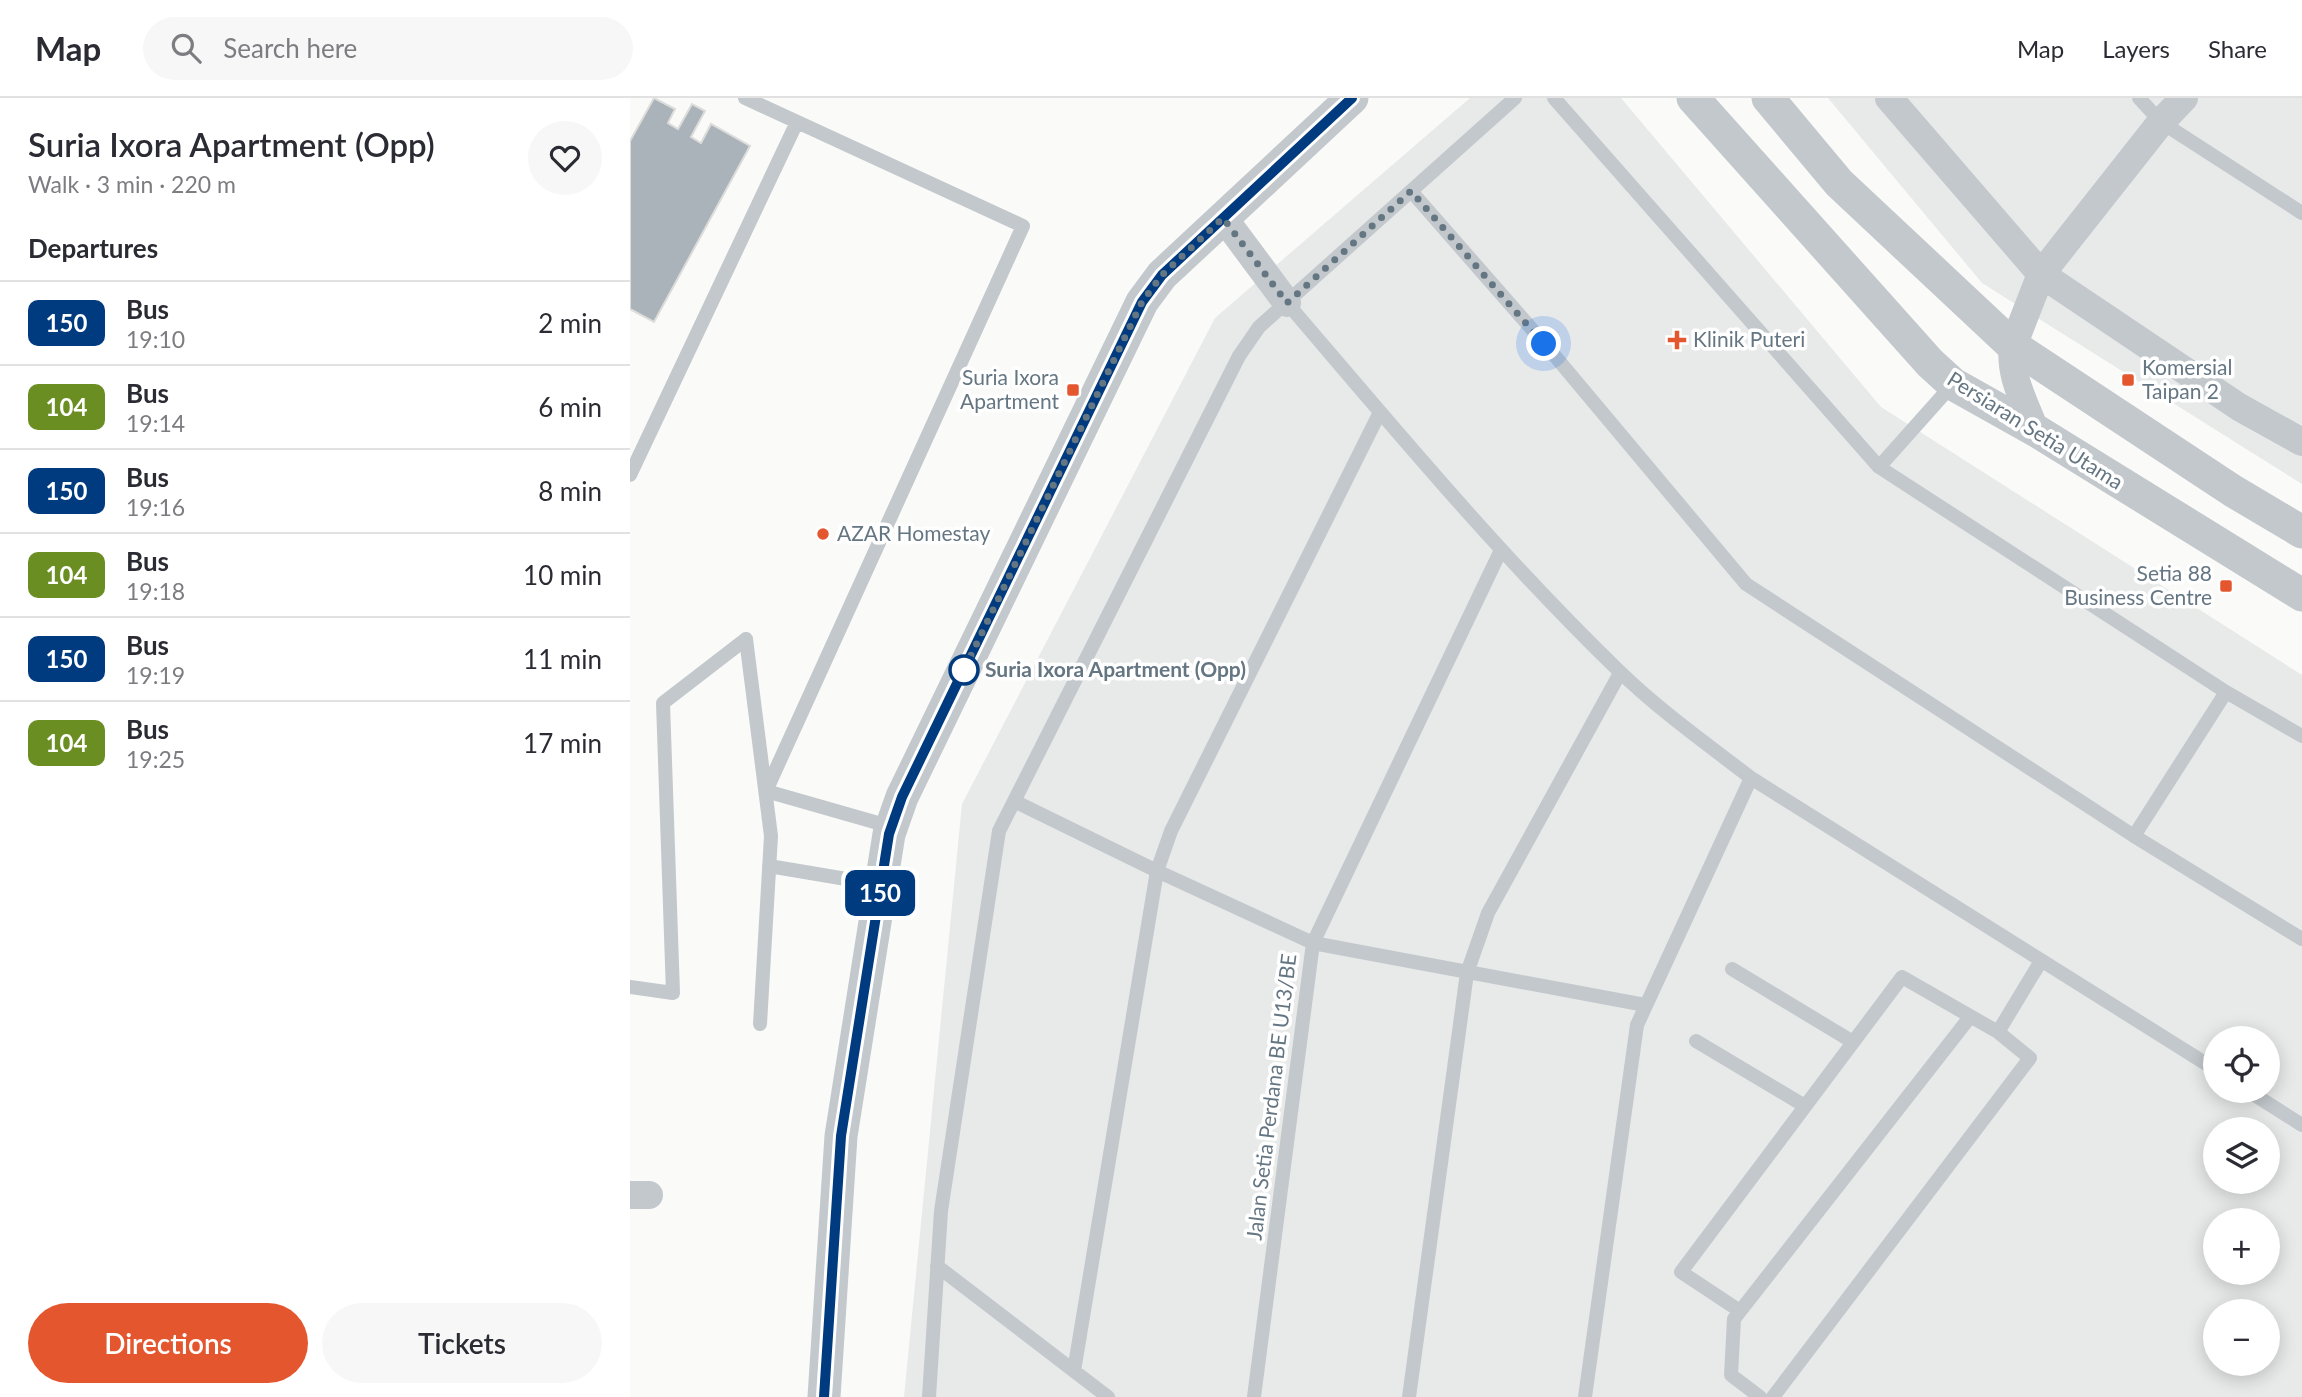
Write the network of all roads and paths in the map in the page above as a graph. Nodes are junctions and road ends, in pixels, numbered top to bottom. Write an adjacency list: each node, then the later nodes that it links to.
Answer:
1 (745, 98): 10 (lane)
2 (1352, 98): 14 (street)
3 (1515, 98): 12 (lane)
4 (1555, 98): 22 (lane)
5 (1693, 98): 18 (street, Persiaran Setia Utama)
6 (1768, 98): 17 (street)
7 (1889, 98): 15 (street)
8 (2139, 98): 11 (lane)
9 (2184, 98): 11 (street)
10 (797, 122): 23 (lane); 31 (lane)
11 (2161, 122): 13 (lane); 15 (street)
12 (1411, 191): 16 (lane); 34 (lane)
13 (2302, 213)
14 (1223, 218): 16 (street); 33 (street)
15 (2041, 274): 17 (street); 21 (street)
16 (1287, 303): 19 (lane); 32 (lane)
17 (2013, 346): 20 (street); 24 (street)
18 (1953, 384): 20 (street, Persiaran Setia Utama); 22 (lane)
19 (1380, 412): 25 (lane); 36 (lane)
20 (2035, 430): 26 (street, Persiaran Setia Utama)
21 (2302, 442)
22 (1879, 467): 28 (lane)
23 (630, 475)
24 (2302, 533)
25 (1501, 550): 27 (lane); 39 (lane, Jalan Setia Perdana BE U13/BE)
26 (2302, 595)
27 (1620, 673): 30 (lane); 42 (lane)
28 (2226, 692): 29 (lane); 34 (lane)
29 (2302, 736)
30 (1752, 778): 40 (lane); 44 (lane)
31 (766, 791): 33 (lane); 35 (lane); 43 (lane)
32 (1014, 801): 36 (lane); 54 (lane)
33 (892, 827): 37 (street)
34 (2134, 836): 38 (lane)
35 (769, 866): 37 (lane); 46 (lane)
36 (1157, 871): 39 (lane); 56 (lane)
37 (882, 885): 57 (street)
38 (2302, 939)
39 (1313, 943): 42 (lane); 60 (lane, Jalan Setia Perdana BE U13/BE)
40 (2041, 961): 47 (lane); 50 (lane)
41 (1732, 969): 49 (lane)
42 (1467, 973): 44 (lane); 61 (lane)
43 (630, 987)
44 (1646, 1005): 62 (lane)
45 (1970, 1017): 47 (lane); 49 (lane); 55 (lane)
46 (760, 1024)
47 (1998, 1032): 64 (lane)
48 (1696, 1041): 52 (lane)
49 (1853, 1042): 52 (lane)
50 (2203, 1062)
51 (2267, 1103): 53 (lane)
52 (1805, 1106): 55 (lane)
53 (2302, 1125)
54 (937, 1266): 56 (lane); 58 (lane)
55 (1740, 1311): 63 (lane)
56 (1074, 1371): 59 (lane)
57 (824, 1397)
58 (929, 1397)
59 (1108, 1397)
60 (1254, 1397)
61 (1409, 1397)
62 (1585, 1397)
63 (1760, 1397)
64 (1773, 1397)

